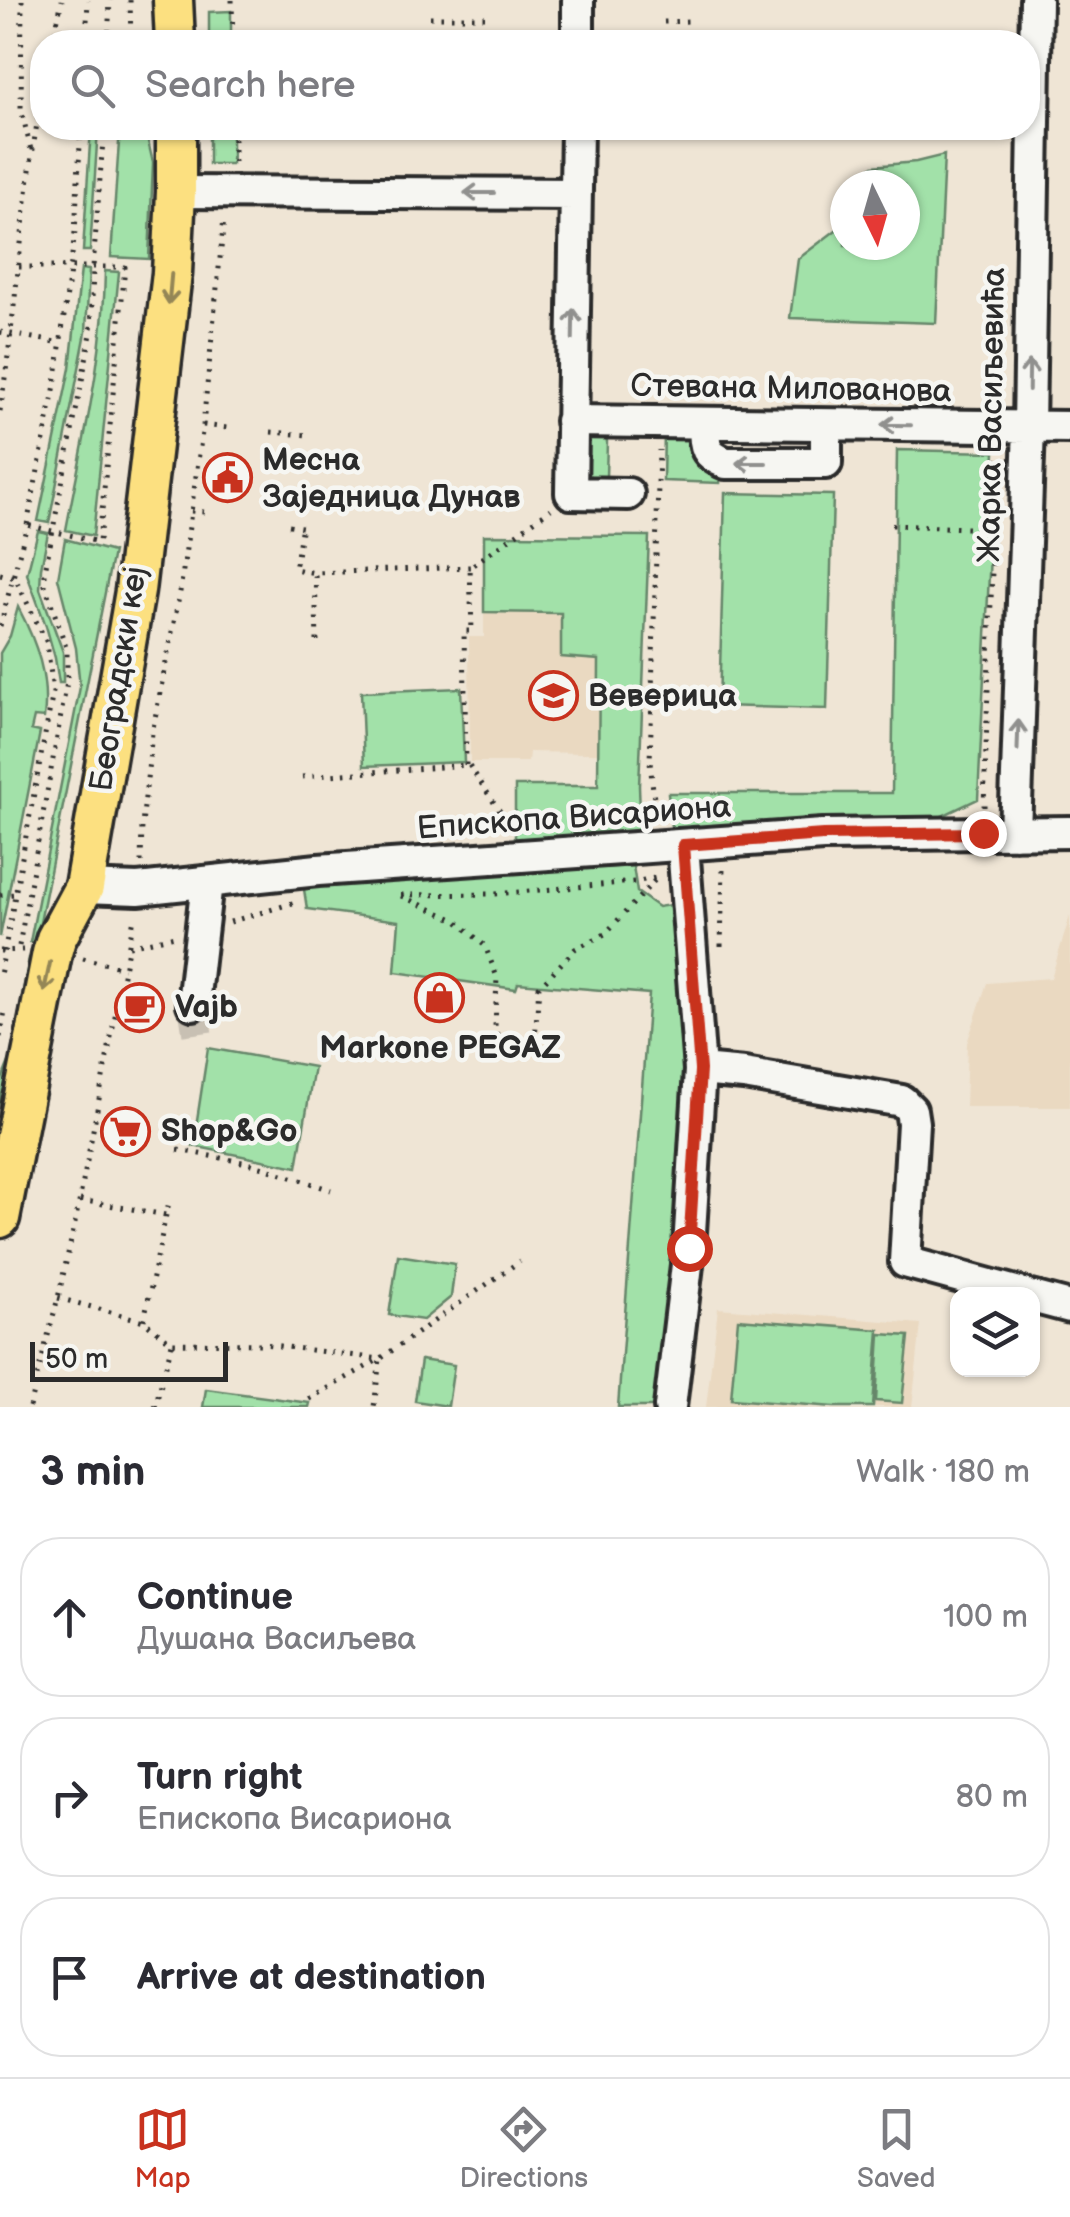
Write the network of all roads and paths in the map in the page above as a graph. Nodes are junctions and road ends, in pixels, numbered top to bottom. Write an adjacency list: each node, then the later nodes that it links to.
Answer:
1 (22, 0): 29 (path)
2 (62, 0): 14 (path)
3 (88, 0): 15 (path)
4 (110, 0): 16 (path)
5 (130, 0): 17 (path)
6 (172, 0): 18 (main road)
7 (232, 0): 19 (path)
8 (578, 0): 20 (street)
9 (1036, 0): 21 (street, Жарка Васиљевића, one-way to 9)
10 (491, 16): 11 (path)
11 (430, 17)
12 (664, 22): 13 (path)
13 (688, 22)
14 (56, 30)
15 (87, 30)
16 (109, 30)
17 (131, 30)
18 (175, 30)
19 (232, 30)
20 (578, 30)
21 (1035, 30)
22 (33, 140): 29 (path)
23 (80, 140): 34 (path)
24 (103, 140): 35 (path)
25 (176, 140): 30 (main road, Београдски кеј)
26 (234, 140): 31 (path)
27 (577, 140): 32 (street)
28 (1033, 140): 45 (street, Жарка Васиљевића, one-way to 28)
29 (31, 152): 33 (path)
30 (176, 192): 31 (street); 76 (main road, Београдски кеј, one-way to 76)
31 (231, 194): 32 (street, one-way to 31); 43 (path)
32 (576, 194): 40 (street, one-way to 32)
33 (19, 266): 34 (path); 37 (path)
34 (71, 267): 35 (path); 38 (path)
35 (93, 267): 59 (path); 59 (path)
36 (0, 332): 37 (path)
37 (12, 334): 38 (path); 39 (path)
38 (61, 343): 55 (path)
39 (0, 411)
40 (571, 421): 41 (street, Стевана Милованова); 50 (street)
41 (704, 423): 42 (street, Стевана Милованова); 42 (street, one-way to 41)
42 (826, 425): 44 (street, Стевана Милованова, one-way to 42)
43 (203, 426): 47 (path); 53 (path)
44 (997, 426): 45 (street, Стевана Милованова); 58 (path)
45 (1028, 427): 46 (street, Стевана Милованова); 70 (street, Жарка Васиљевића, one-way to 45)
46 (1070, 427)
47 (227, 428)
48 (271, 432): 49 (path)
49 (308, 436)
50 (628, 494)
51 (553, 508): 60 (path)
52 (658, 508): 69 (path)
53 (191, 511): 54 (path); 77 (path)
54 (204, 512)
55 (28, 524): 59 (path); 63 (path)
56 (290, 525): 61 (path)
57 (892, 525): 58 (path)
58 (993, 529): 68 (path)
59 (54, 531): 84 (path)
60 (470, 568): 61 (path); 66 (path)
61 (314, 572): 65 (path)
62 (0, 574): 63 (path)
63 (15, 578): 64 (path); 78 (path)
64 (0, 626)
65 (317, 641)
66 (466, 766): 67 (path); 72 (path)
67 (302, 777)
68 (984, 810)
69 (657, 824)
70 (1015, 832): 71 (street, Епископа Висариона); 74 (street, Епископа Висариона)
71 (1070, 832)
72 (516, 836)
73 (724, 862): 74 (path)
74 (675, 865): 75 (street, Епископа Висариона); 80 (path); 89 (path); 90 (path); 91 (street)
75 (207, 882): 77 (street, Епископа Висариона); 82 (street)
76 (84, 888): 77 (street, Епископа Висариона); 97 (main road, Београдски кеј, one-way to 97)
77 (138, 889): 83 (path)
78 (16, 894): 79 (path); 85 (path)
79 (0, 896)
80 (660, 896)
81 (301, 901): 82 (path)
82 (201, 930): 83 (path); 87 (street)
83 (130, 946): 95 (path)
84 (18, 950)
85 (0, 975)
86 (7, 1002): 88 (path)
87 (193, 1004)
88 (0, 1037)
89 (503, 1048)
90 (534, 1052)
91 (700, 1070): 99 (street); 110 (street)
92 (178, 1150): 93 (path)
93 (331, 1190)
94 (170, 1198): 96 (path)
95 (80, 1200): 96 (path); 100 (path)
96 (166, 1215): 103 (path)
97 (0, 1218)
98 (520, 1261): 105 (path)
99 (997, 1287)
100 (58, 1298): 103 (path); 107 (path)
101 (1040, 1299): 102 (street)
102 (1070, 1307)
103 (144, 1321): 104 (path)
104 (172, 1343): 105 (path); 108 (path)
105 (380, 1359): 106 (path); 109 (path)
106 (309, 1399)
107 (29, 1407)
108 (154, 1407)
109 (374, 1407)
110 (670, 1407)

